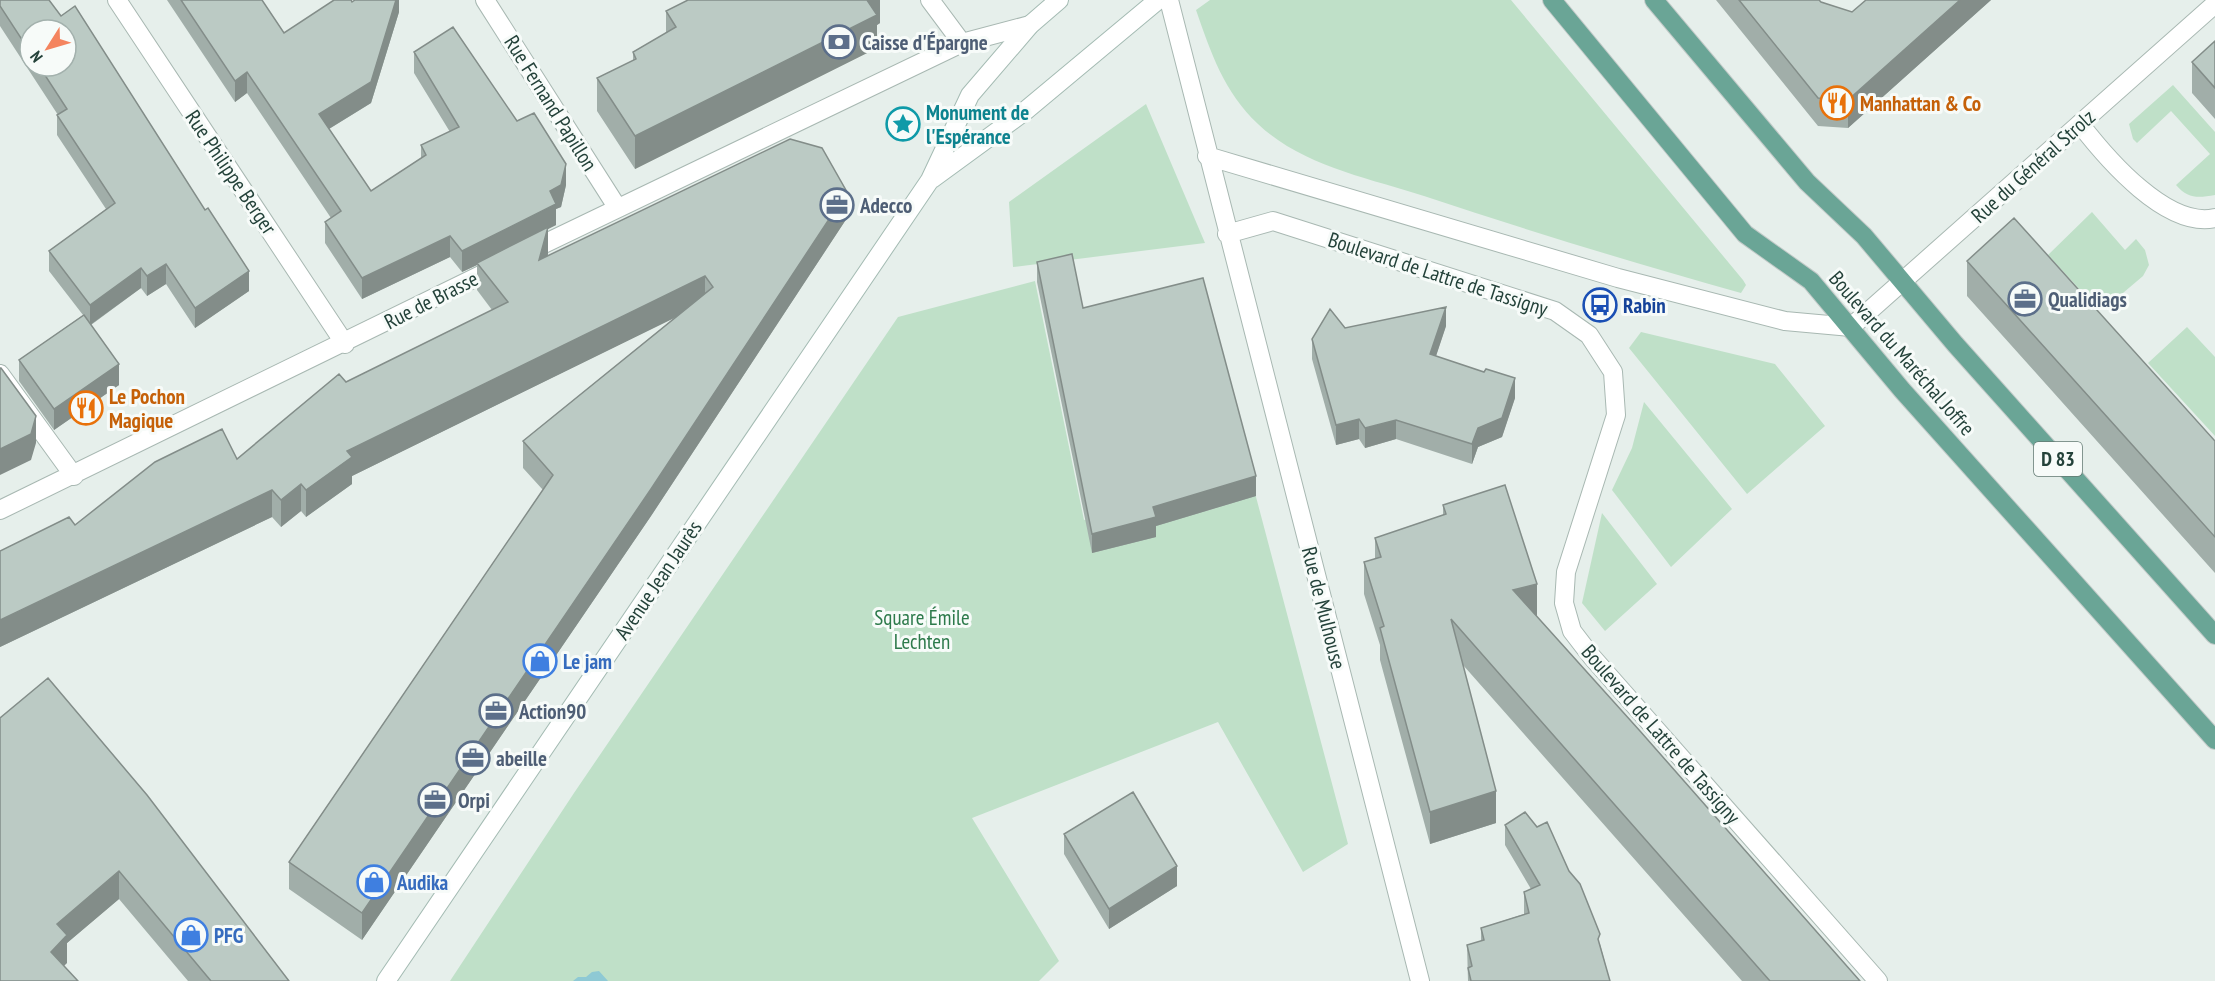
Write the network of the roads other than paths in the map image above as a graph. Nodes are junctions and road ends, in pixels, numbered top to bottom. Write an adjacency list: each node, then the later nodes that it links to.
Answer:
1 (117, 0): 20 (street, Rue Philippe Berger)
2 (485, 0): 15 (street, Rue Fernand Papillon)
3 (930, 0): 11 (street)
4 (1059, 0): 10 (street)
5 (1158, 0): 14 (street)
6 (1168, 0): 13 (street, Rue de Mulhouse)
7 (1552, 0): 19 (main road, Boulevard du Maréchal Joffre)
8 (1654, 0): 18 (main road, D 83)
9 (2215, 4): 12 (street, Rue du Général Strolz)
10 (1030, 25): 11 (street, Rue de Brasse); 14 (street)
11 (962, 44): 15 (street, Rue de Brasse)
12 (2080, 124): 16 (street); 18 (street, Rue du Général Strolz)
13 (1207, 156): 17 (street, Rue de Mulhouse); 19 (street)
14 (930, 180): 26 (street, Avenue Jean Jaurès)
15 (617, 207): 20 (street, Rue de Brasse)
16 (2215, 218)
17 (1227, 234): 27 (street, Rue de Mulhouse); 28 (street, Boulevard de Lattre de Tassigny)
18 (1903, 283): 19 (street, Rue du Général Strolz); 24 (main road, D 83)
19 (1851, 327): 25 (main road, Boulevard du Maréchal Joffre)
20 (345, 344): 22 (street, Rue de Brasse)
21 (0, 374): 22 (street)
22 (74, 476): 23 (street, Rue de Brasse)
23 (0, 510)
24 (2215, 635)
25 (2215, 741)
26 (386, 981)
27 (1420, 981)
28 (1878, 981)

